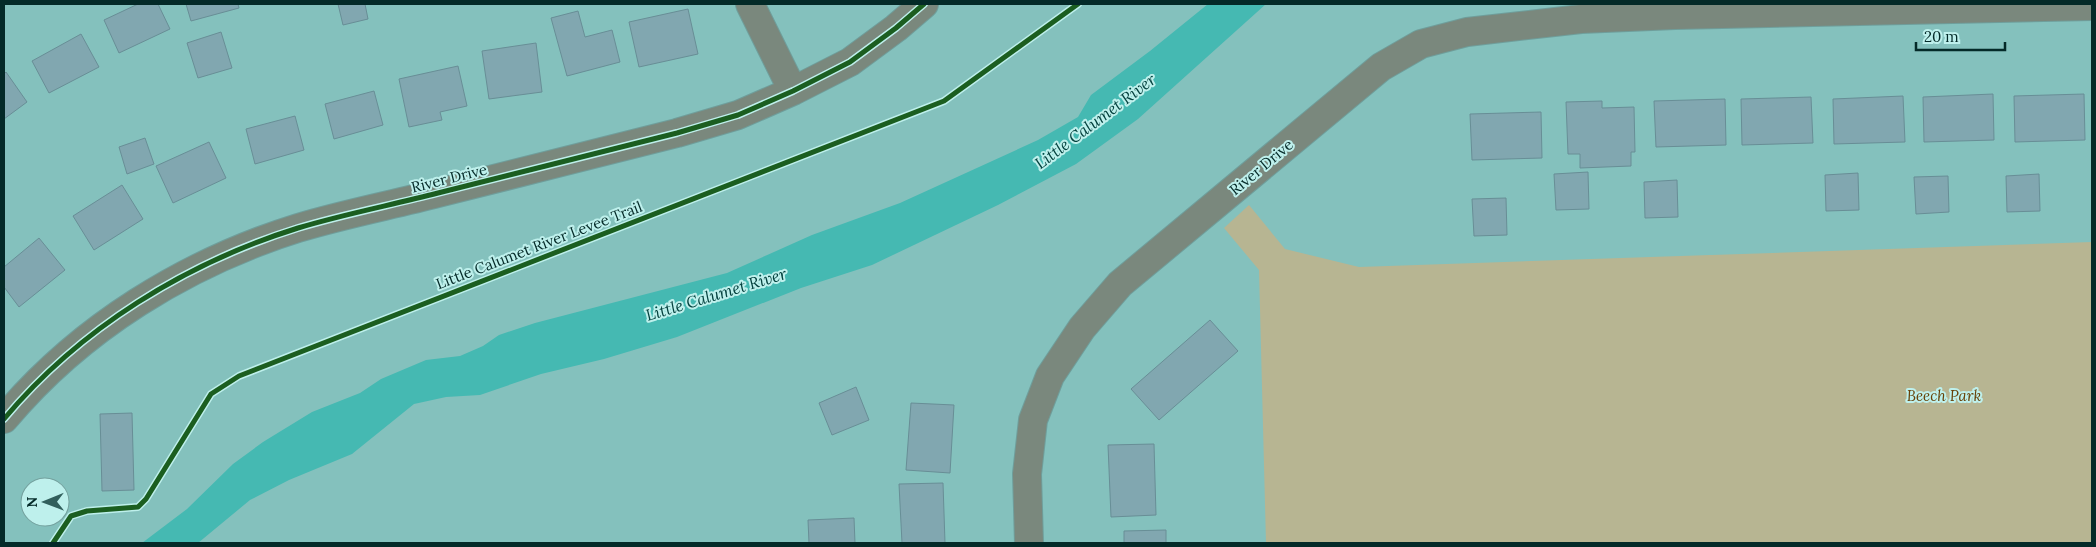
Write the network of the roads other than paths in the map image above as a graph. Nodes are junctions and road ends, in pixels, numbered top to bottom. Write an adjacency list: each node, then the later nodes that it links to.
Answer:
1 (750, 4): 5 (street)
2 (924, 4): 5 (street, River Drive)
3 (2092, 6): 4 (street, River Drive)
4 (1675, 9): 7 (street, River Drive)
5 (793, 91): 6 (street, River Drive)
6 (4, 420)
7 (1029, 543)

